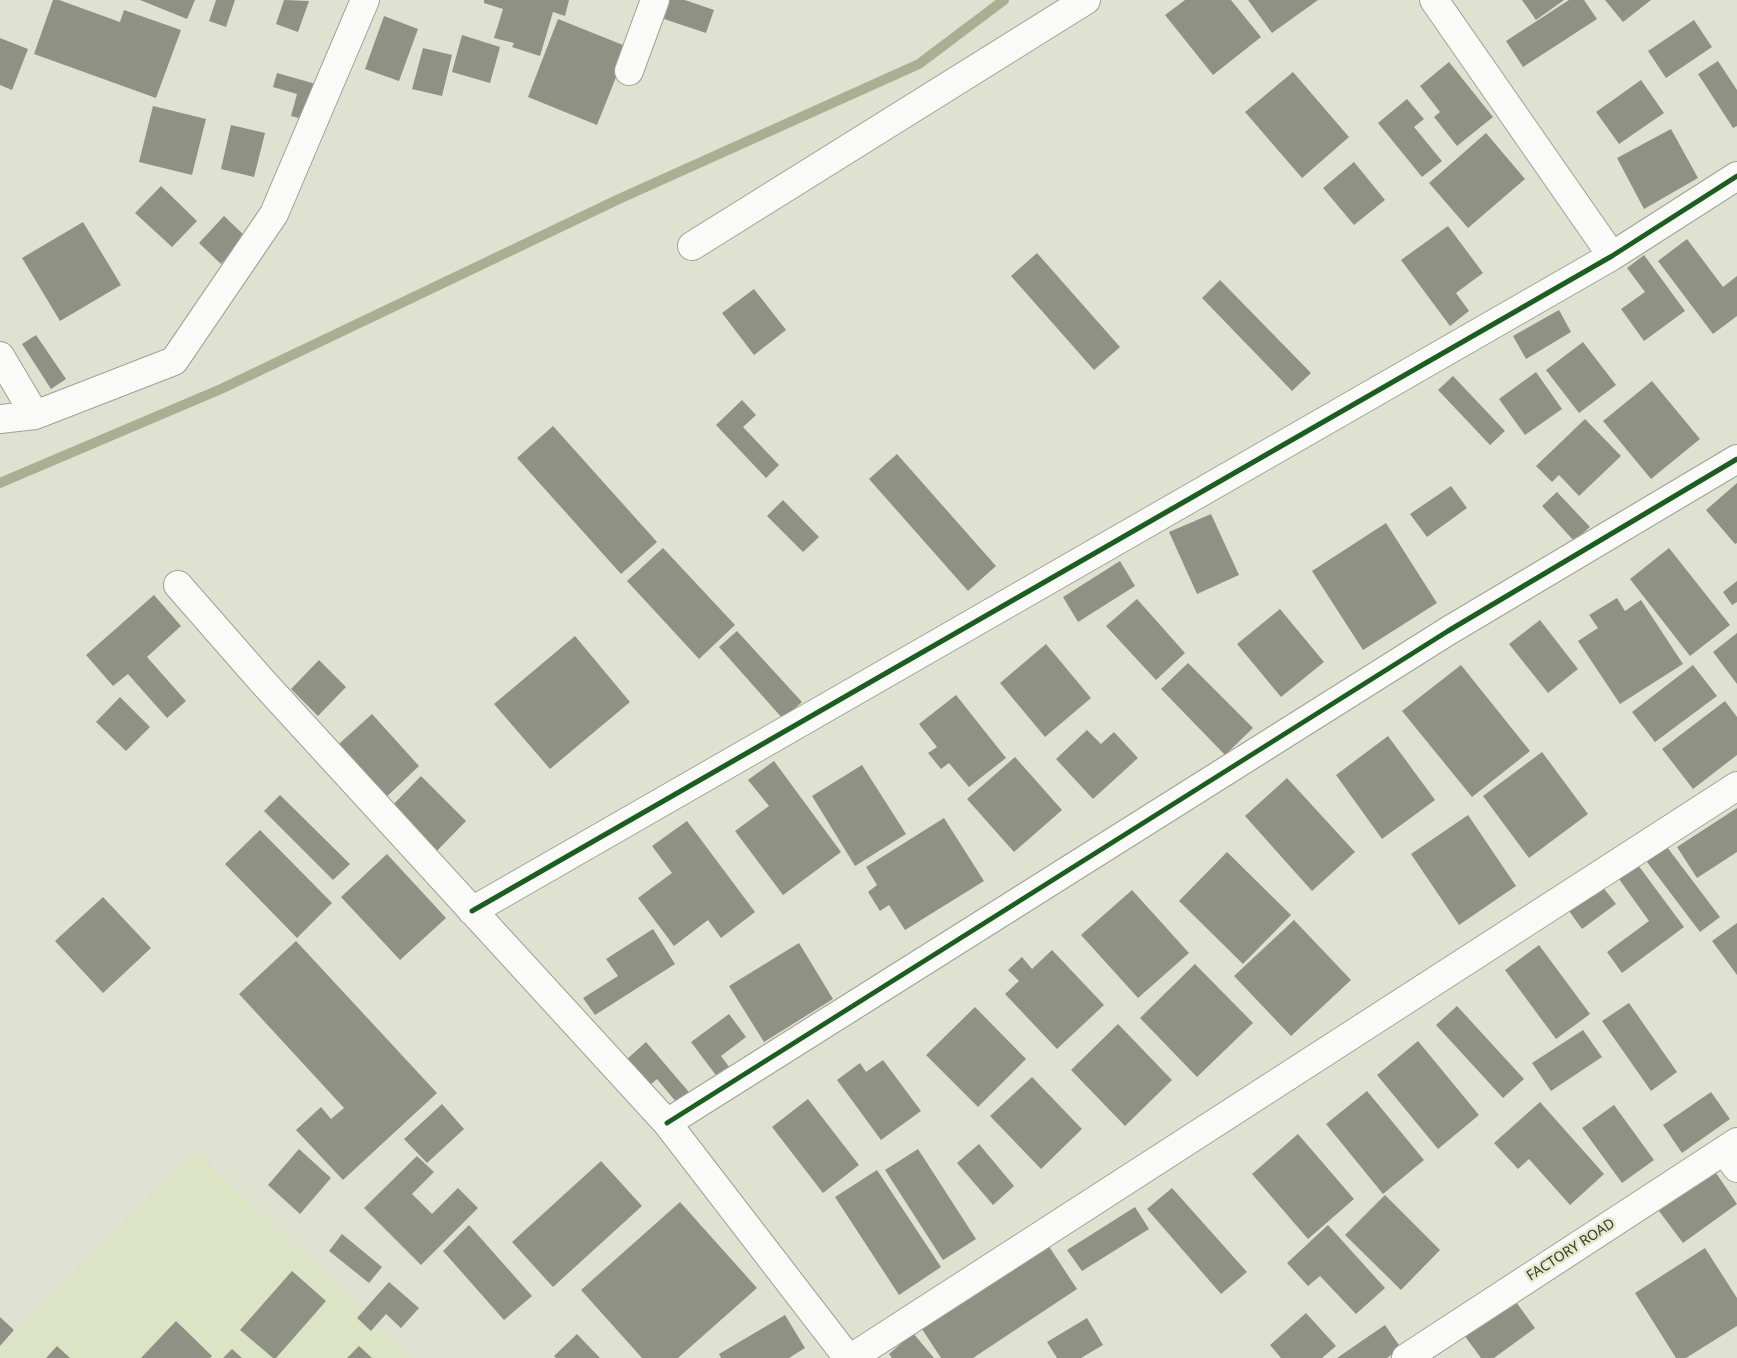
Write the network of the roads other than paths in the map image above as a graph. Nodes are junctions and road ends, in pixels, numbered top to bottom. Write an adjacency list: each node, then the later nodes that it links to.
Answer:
1 (365, 0): 10 (street)
2 (655, 0): 5 (street)
3 (1086, 0): 7 (street)
4 (1434, 0): 8 (street)
5 (629, 71)
6 (1737, 176): 8 (street)
7 (692, 246)
8 (1612, 256): 15 (street)
9 (0, 356): 10 (street)
10 (34, 415): 11 (street)
11 (0, 419)
12 (1737, 459): 16 (street)
13 (178, 584): 15 (street)
14 (1737, 786): 18 (street)
15 (472, 911): 16 (street)
16 (667, 1123): 18 (street)
17 (1733, 1154): 19 (street, FACTORY ROAD)
18 (850, 1358)
19 (1406, 1358)

